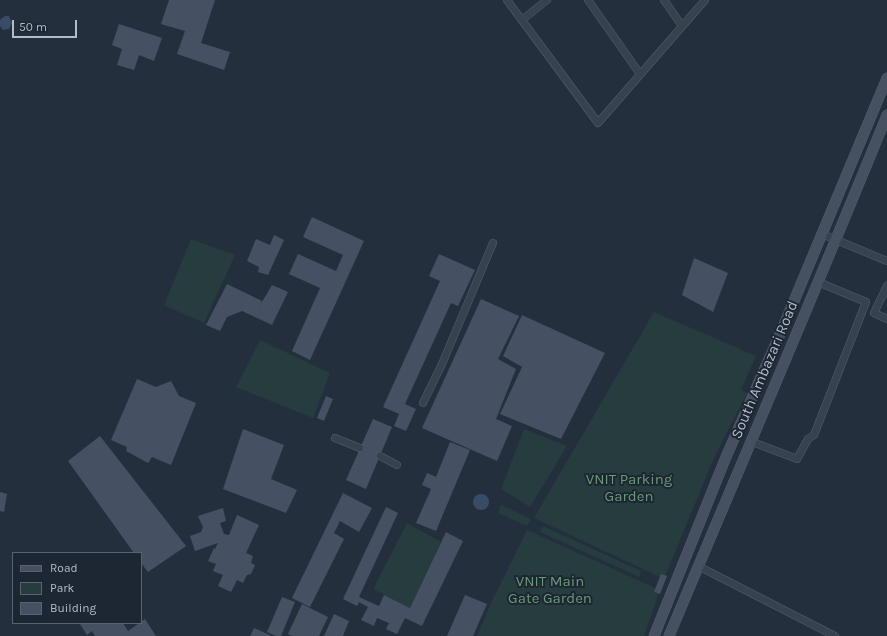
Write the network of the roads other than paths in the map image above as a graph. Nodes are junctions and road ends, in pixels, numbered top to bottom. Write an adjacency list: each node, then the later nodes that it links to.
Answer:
1 (507, 0): 6 (street)
2 (547, 0): 6 (street)
3 (588, 0): 8 (street)
4 (664, 0): 7 (street)
5 (705, 0): 7 (street)
6 (522, 20): 8 (street)
7 (682, 26): 8 (street)
8 (640, 74)
9 (887, 78): 12 (main road)
10 (887, 115): 11 (main road, South Ambazari Road)
11 (885, 128): 13 (main road, South Ambazari Road)
12 (822, 234): 13 (street); 26 (main road)
13 (835, 239): 15 (street); 16 (main road, South Ambazari Road)
14 (493, 243): 19 (street)
15 (887, 261)
16 (818, 282): 21 (main road, South Ambazari Road); 21 (street)
17 (887, 286): 18 (street)
18 (887, 319)
19 (423, 403)
20 (335, 438): 22 (street)
21 (750, 441): 25 (main road, South Ambazari Road)
22 (360, 448)
23 (380, 456): 24 (street)
24 (397, 465)
25 (698, 566): 27 (main road, South Ambazari Road); 28 (street)
26 (654, 636)
27 (669, 636)
28 (835, 636)

